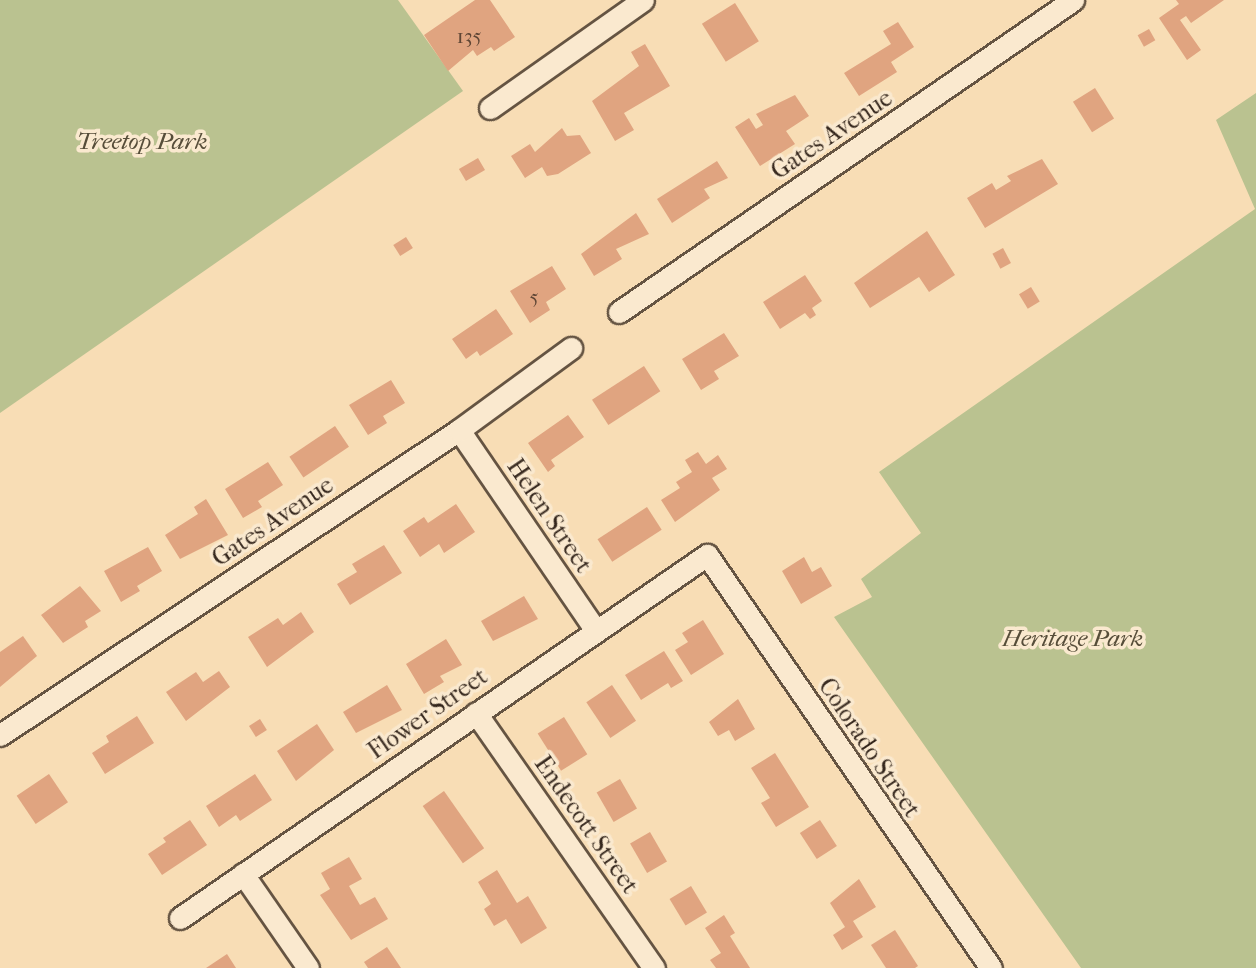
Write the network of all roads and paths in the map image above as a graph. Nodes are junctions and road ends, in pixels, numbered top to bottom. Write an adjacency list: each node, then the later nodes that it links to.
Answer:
1 (643, 0): 3 (street)
2 (1073, 0): 4 (street, Gates Avenue)
3 (490, 108)
4 (619, 312)
5 (571, 348): 6 (street, Gates Avenue)
6 (458, 430): 8 (street, Helen Street); 10 (street, Gates Avenue)
7 (707, 555): 8 (street, Flower Street); 15 (street, Colorado Street)
8 (596, 631): 9 (street, Flower Street)
9 (476, 713): 11 (street, Flower Street); 14 (street, Endecott Street)
10 (0, 735)
11 (243, 874): 12 (street, Flower Street); 13 (street)
12 (180, 918)
13 (308, 968)
14 (654, 968)
15 (990, 968)

